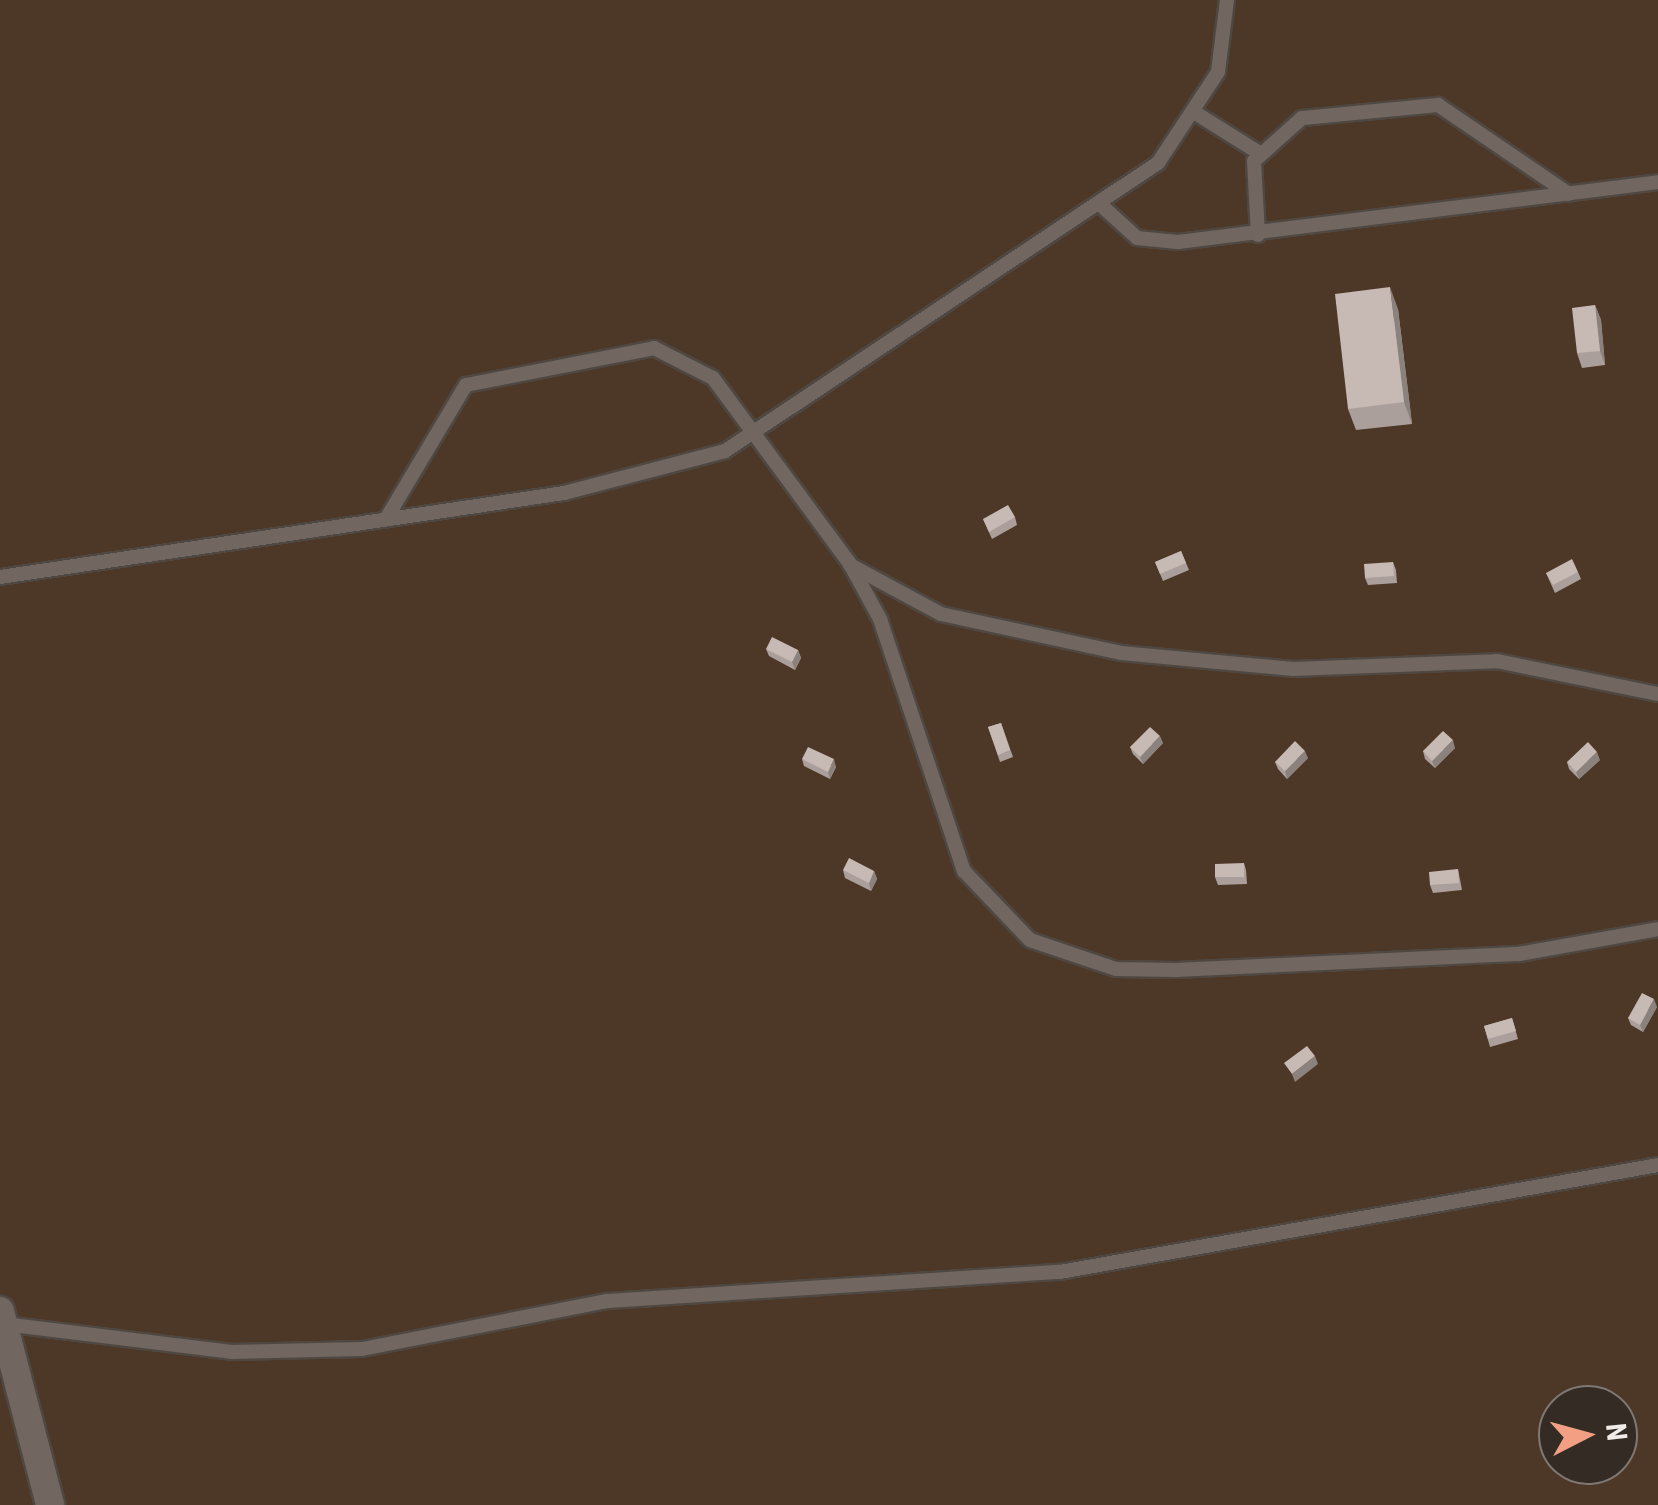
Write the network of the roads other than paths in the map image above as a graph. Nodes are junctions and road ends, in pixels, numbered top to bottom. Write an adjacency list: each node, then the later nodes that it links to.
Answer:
1 (1227, 0): 2 (lane)
2 (1197, 114): 3 (lane); 6 (lane)
3 (1261, 154): 5 (lane); 7 (lane)
4 (1658, 182): 5 (lane)
5 (1569, 194): 7 (lane)
6 (1102, 206): 7 (lane); 8 (lane)
7 (1258, 234)
8 (760, 431): 9 (lane); 9 (lane); 10 (lane)
9 (386, 520): 11 (lane)
10 (850, 564): 12 (lane); 13 (lane)
11 (0, 577)
12 (1658, 694)
13 (1658, 929)
14 (1658, 1166): 15 (lane)
15 (2, 1318): 16 (street)
16 (50, 1505)

